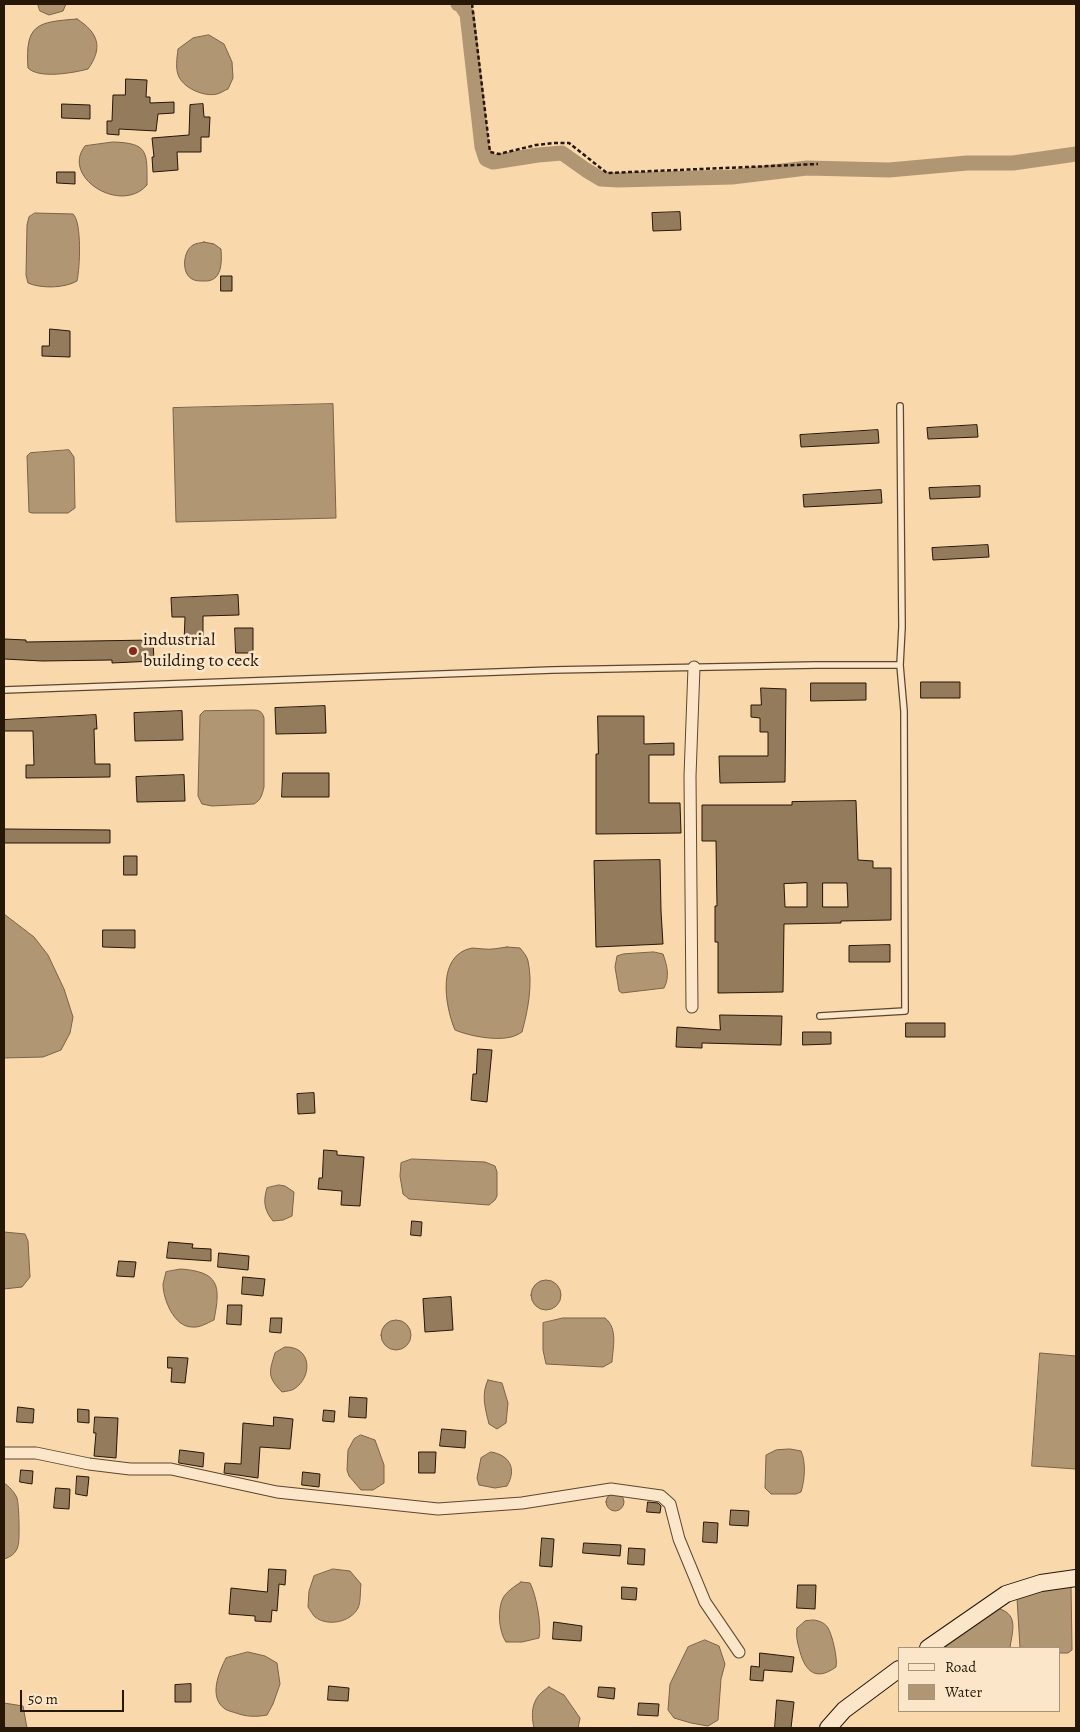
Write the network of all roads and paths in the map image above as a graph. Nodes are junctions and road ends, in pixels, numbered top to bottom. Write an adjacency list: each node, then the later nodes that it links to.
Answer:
1 (472, 4): 2 (path)
2 (818, 164)
3 (900, 406): 4 (lane)
4 (900, 665): 5 (lane); 8 (lane)
5 (694, 667): 6 (lane); 7 (street)
6 (4, 690)
7 (692, 1007)
8 (820, 1016)
9 (4, 1452): 12 (street)
10 (1076, 1578): 11 (street)
11 (929, 1647)
12 (739, 1652)
13 (898, 1670): 14 (street)
14 (828, 1728)

